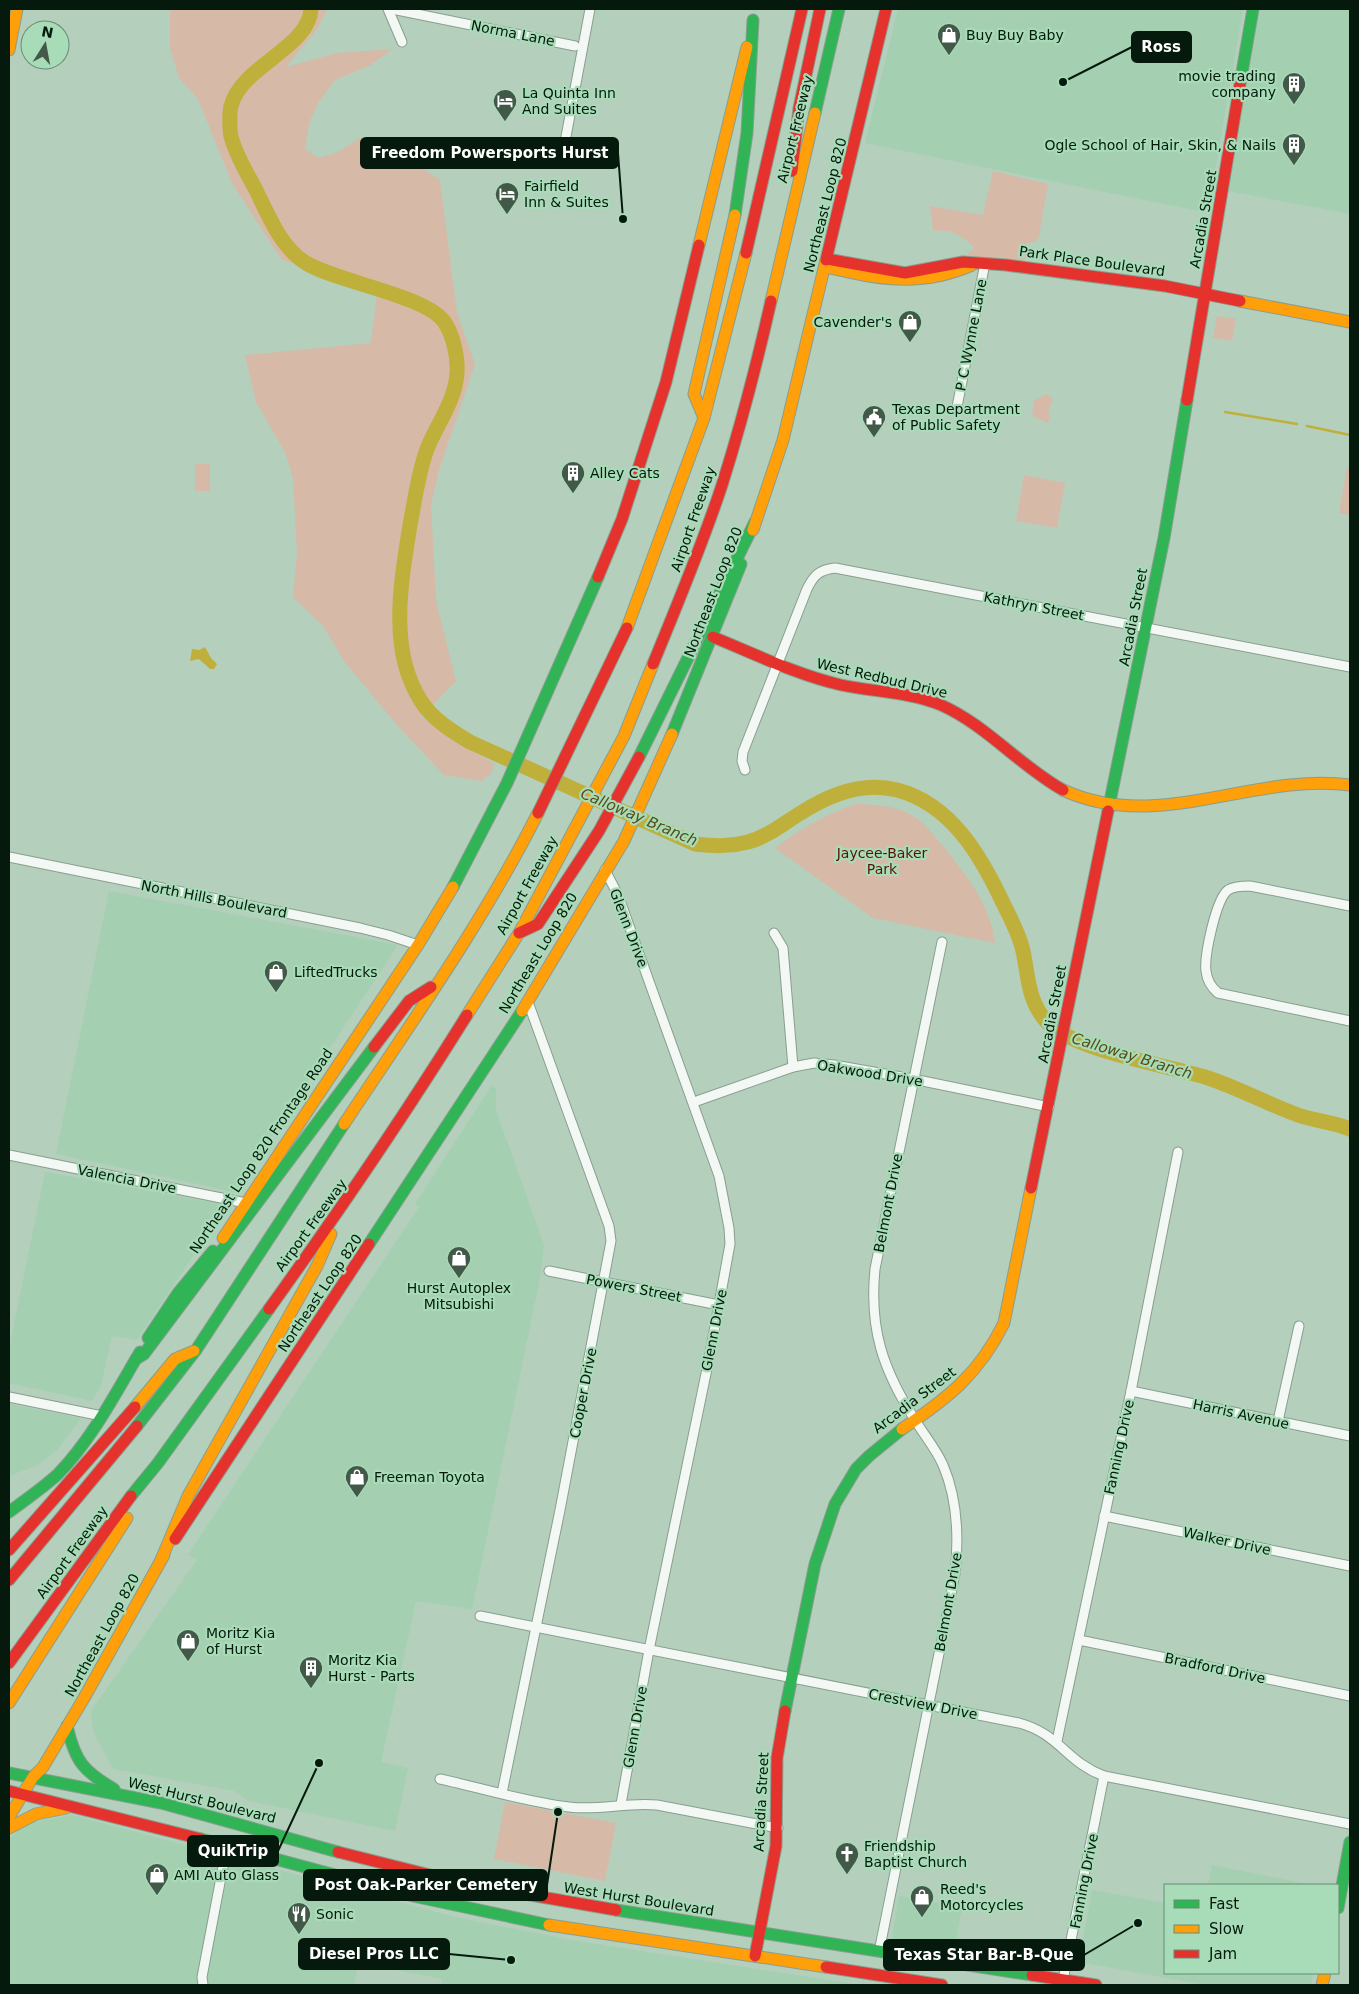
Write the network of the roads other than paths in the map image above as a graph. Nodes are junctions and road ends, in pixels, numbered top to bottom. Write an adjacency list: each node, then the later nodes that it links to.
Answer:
1 (17, 9): 13 (main road)
2 (388, 9): 11 (street)
3 (392, 9): 12 (street, Norma Lane)
4 (590, 9): 14 (street)
5 (802, 9): 21 (main road, Airport Freeway)
6 (820, 9): 15 (main road)
7 (839, 9): 15 (main road, Airport Freeway)
8 (886, 9): 16 (main road, Northeast Loop 820)
9 (1254, 9): 18 (main road, Arcadia Street)
10 (755, 14): 21 (main road); 36 (main road, Northeast Loop 820 Frontage Road)
11 (402, 42)
12 (575, 46)
13 (9, 50)
14 (561, 163)
15 (785, 234): 33 (main road, Airport Freeway)
16 (826, 263): 17 (main road, Park Place Boulevard); 22 (main road, Northeast Loop 820)
17 (980, 263): 18 (main road, Park Place Boulevard); 20 (street, P C Wynne Lane)
18 (1205, 294): 19 (main road, Park Place Boulevard); 23 (main road, Arcadia Street)
19 (1350, 322)
20 (957, 406)
21 (704, 418): 37 (main road, Airport Freeway)
22 (755, 522): 24 (main road, Northeast Loop 820); 33 (main road)
23 (1146, 628): 25 (street, Kathryn Street); 26 (street, Kathryn Street); 29 (main road, Arcadia Street)
24 (713, 637): 25 (main road, West Redbud Drive); 31 (main road, Northeast Loop 820)
25 (777, 664): 27 (street, Kathryn Street); 29 (main road, West Redbud Drive)
26 (1350, 667)
27 (745, 770)
28 (1350, 785): 29 (main road, West Redbud Drive)
29 (1110, 804): 43 (main road, Arcadia Street)
30 (9, 857): 36 (street, North Hills Boulevard)
31 (604, 870): 38 (main road, Northeast Loop 820); 42 (street, Glenn Drive)
32 (1350, 906): 39 (street)
33 (518, 933): 47 (main road, Airport Freeway)
34 (774, 933): 40 (street)
35 (942, 942): 41 (street, Belmont Drive)
36 (418, 945): 46 (main road, Northeast Loop 820 Frontage Road)
37 (436, 984): 52 (main road, Airport Freeway); 53 (main road)
38 (528, 1002): 49 (street, Cooper Drive); 64 (main road, Northeast Loop 820)
39 (1350, 1021)
40 (793, 1067): 41 (street, Oakwood Drive); 42 (street, Oakwood Drive)
41 (913, 1079): 43 (street, Oakwood Drive); 57 (street, Belmont Drive)
42 (694, 1102): 50 (street, Glenn Drive)
43 (1049, 1107): 57 (main road, Arcadia Street)
44 (1178, 1152): 54 (street, Fanning Drive)
45 (9, 1155): 46 (street, Valencia Drive)
46 (246, 1203): 53 (main road, Northeast Loop 820 Frontage Road)
47 (341, 1210): 60 (main road, Airport Freeway); 64 (main road)
48 (549, 1271): 49 (street, Powers Street)
49 (605, 1281): 50 (street, Powers Street); 68 (street, Cooper Drive)
50 (719, 1305): 70 (street, Glenn Drive)
51 (1299, 1326): 58 (street)
52 (196, 1350): 63 (main road); 66 (main road, Airport Freeway)
53 (136, 1359): 56 (main road, Northeast Loop 820 Frontage Road)
54 (1131, 1391): 58 (street, Harris Avenue); 62 (street, Fanning Drive)
55 (9, 1397): 56 (street)
56 (102, 1416): 61 (main road, Northeast Loop 820 Frontage Road)
57 (915, 1419): 72 (main road, Arcadia Street); 75 (street, Belmont Drive)
58 (1278, 1421): 59 (street, Harris Avenue)
59 (1350, 1436)
60 (158, 1463): 71 (main road, Airport Freeway); 74 (main road)
61 (9, 1512)
62 (1104, 1516): 65 (street, Walker Drive); 69 (street, Fanning Drive)
63 (9, 1550)
64 (161, 1560): 76 (main road, Northeast Loop 820)
65 (1350, 1566)
66 (9, 1580)
67 (480, 1616): 68 (street, Crestview Drive)
68 (536, 1627): 70 (street, Crestview Drive); 83 (street, Cooper Drive)
69 (1079, 1640): 73 (street, Bradford Drive); 77 (street, Fanning Drive)
70 (649, 1650): 72 (street, Crestview Drive); 86 (street, Glenn Drive)
71 (9, 1663)
72 (792, 1678): 75 (street, Crestview Drive); 91 (main road, Arcadia Street)
73 (1350, 1696)
74 (9, 1703)
75 (929, 1706): 77 (street, Crestview Drive); 97 (street, Belmont Drive)
76 (67, 1726): 80 (main road, Northeast Loop 820); 85 (main road)
77 (1057, 1741): 79 (street, Crestview Drive)
78 (9, 1773): 80 (main road, West Hurst Boulevard)
79 (1104, 1776): 89 (street, Crestview Drive); 99 (street, Fanning Drive)
80 (34, 1777): 84 (main road, Northeast Loop 820); 85 (main road, West Hurst Boulevard)
81 (440, 1779): 83 (street)
82 (9, 1792): 84 (main road)
83 (502, 1793): 86 (street)
84 (23, 1794): 87 (main road); 88 (main road, Northeast Loop 820)
85 (123, 1794): 96 (main road, West Hurst Boulevard)
86 (621, 1804): 91 (street)
87 (83, 1808): 90 (main road); 93 (main road)
88 (9, 1818)
89 (1350, 1824)
90 (9, 1828)
91 (778, 1828): 96 (main road, Arcadia Street)
92 (1350, 1842): 94 (main road)
93 (227, 1846): 98 (main road); 100 (street)
94 (1346, 1886): 95 (main road)
95 (1339, 1905)
96 (760, 1932): 97 (main road, West Hurst Boulevard); 98 (main road, Arcadia Street)
97 (879, 1952): 99 (main road, West Hurst Boulevard)
98 (755, 1956): 101 (main road)
99 (1062, 1983): 102 (main road, West Hurst Boulevard)
100 (203, 1985)
101 (942, 1985)
102 (1096, 1985)

